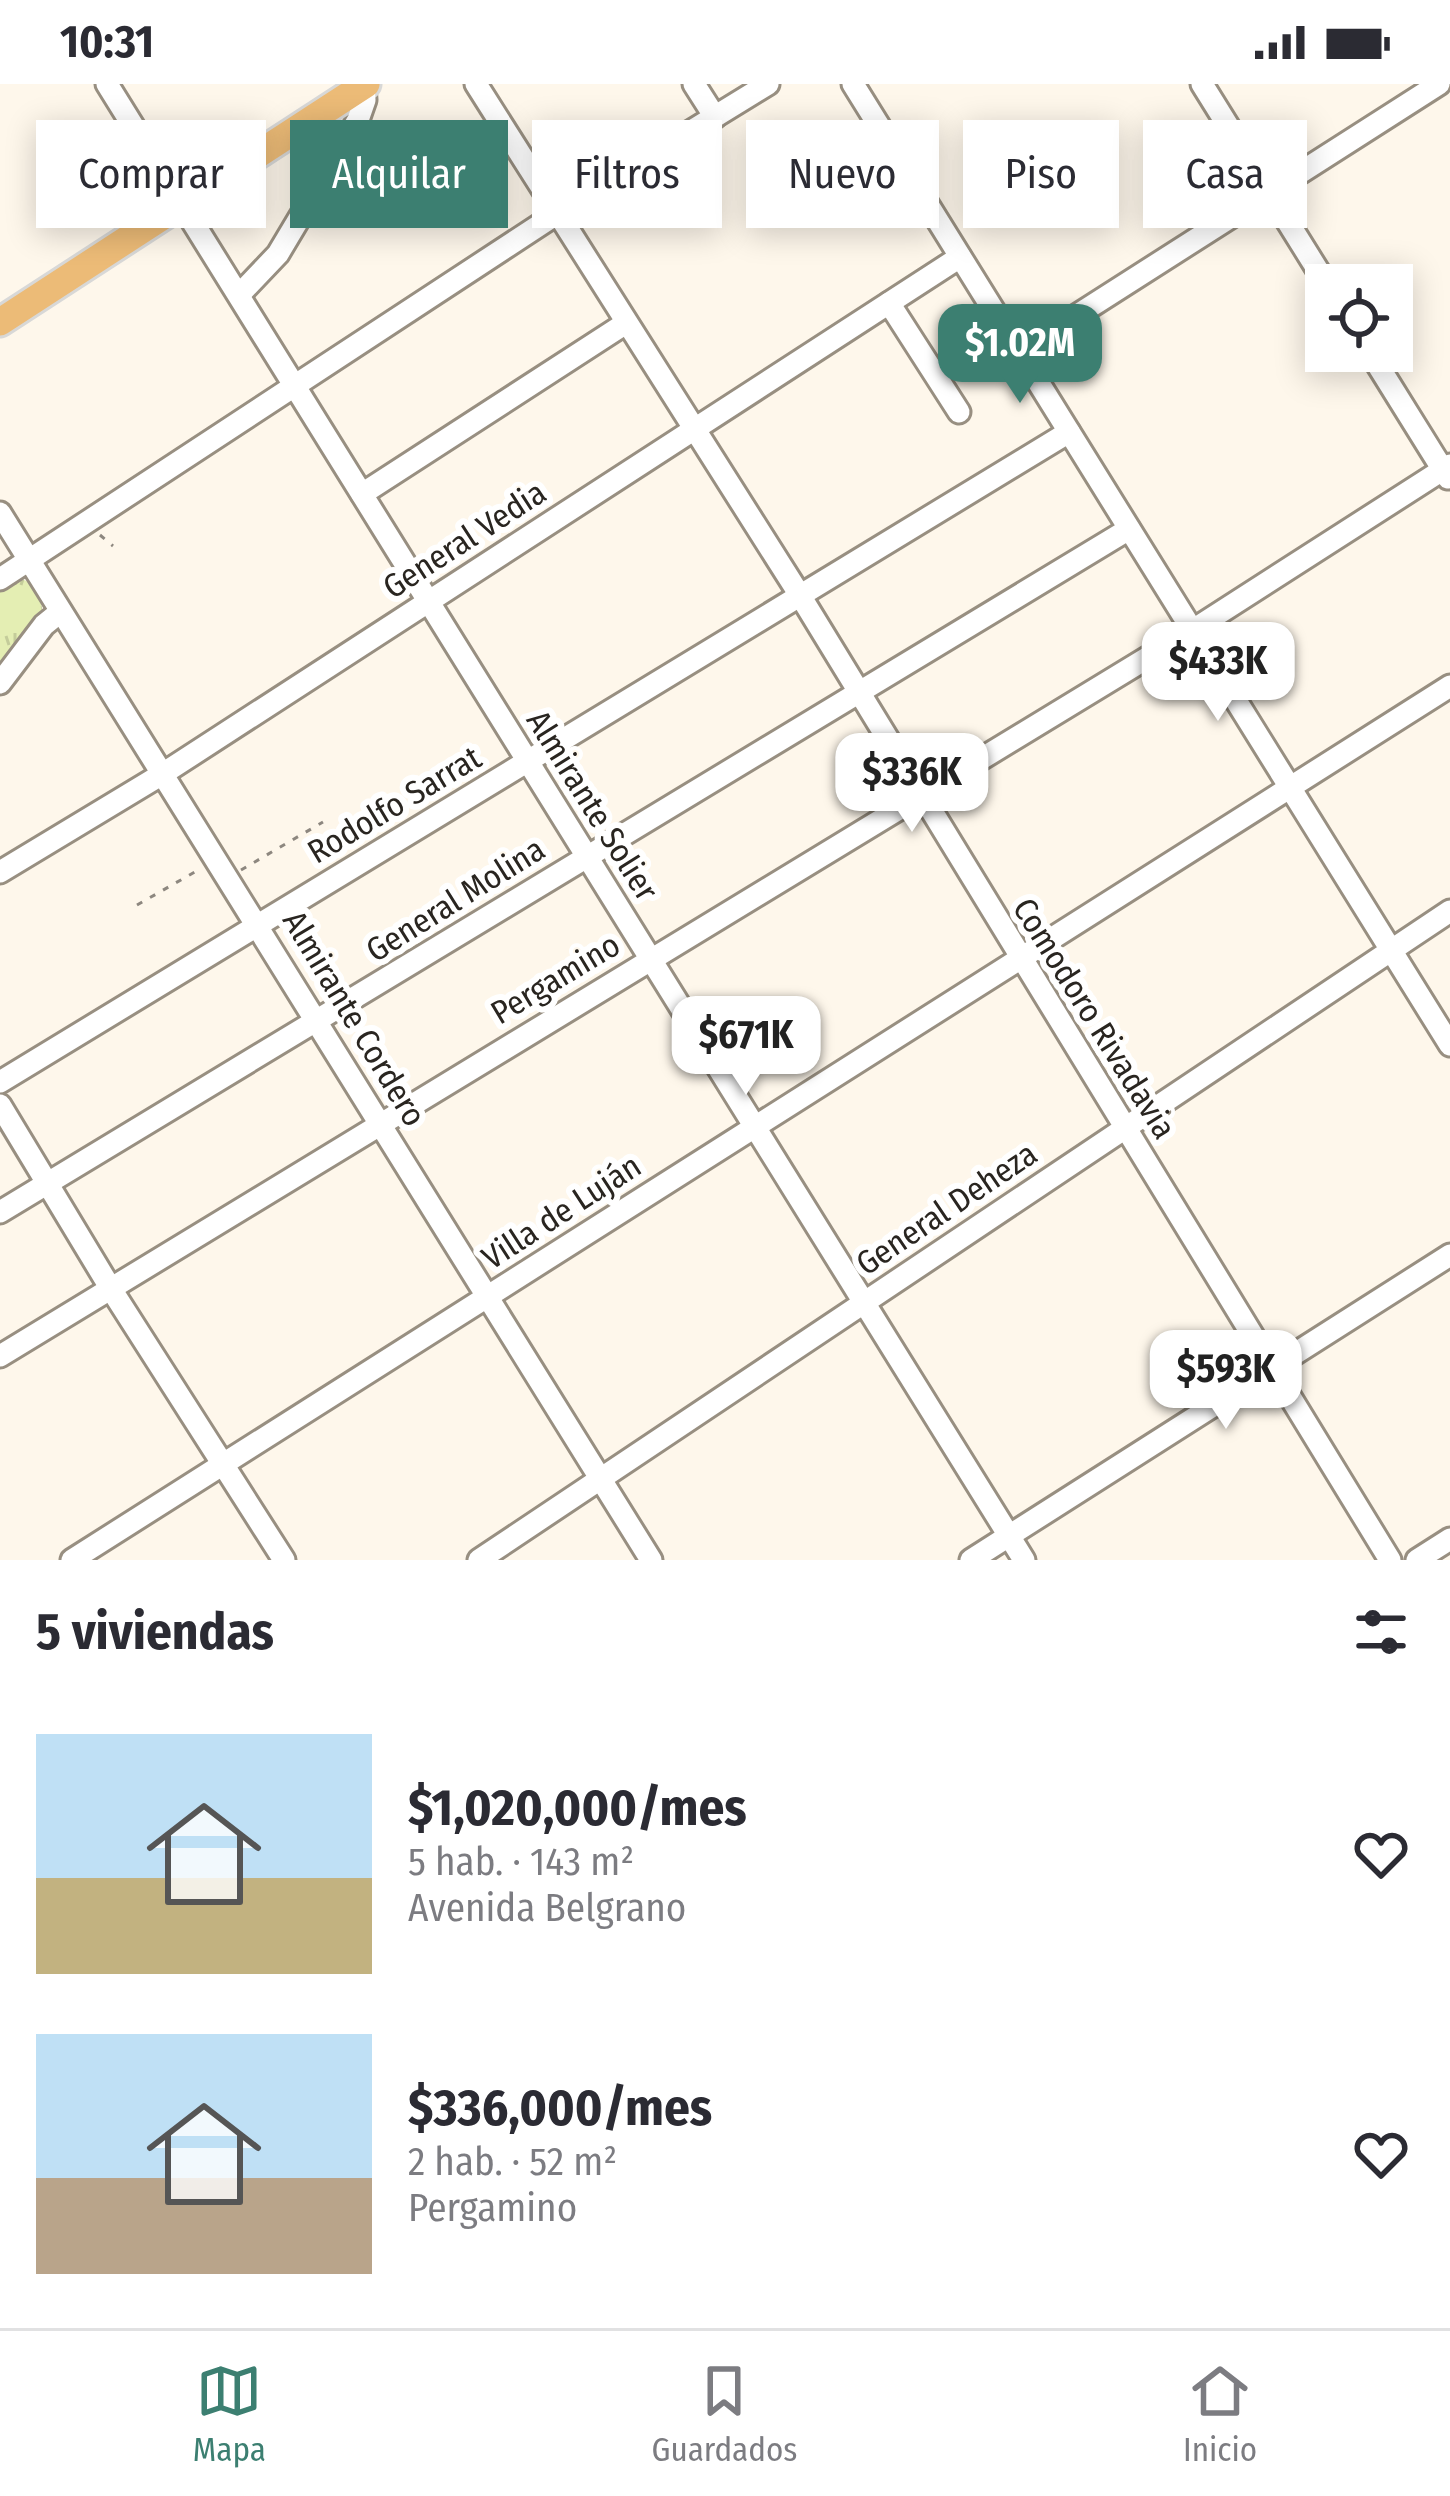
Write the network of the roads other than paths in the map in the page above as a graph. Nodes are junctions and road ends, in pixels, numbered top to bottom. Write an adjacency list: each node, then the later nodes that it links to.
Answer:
1 (107, 84): 10 (street, Almirante Solier)
2 (476, 84): 15 (street, Comodoro Rivadavia)
3 (694, 84): 9 (street)
4 (768, 84): 9 (street)
5 (854, 84): 22 (street)
6 (1202, 84): 12 (street)
7 (1439, 84): 14 (street)
8 (365, 85): 13 (main road); 24 (street)
9 (715, 117): 11 (street)
10 (130, 120)
11 (710, 120)
12 (1224, 120)
13 (266, 149)
14 (1307, 169)
15 (532, 172)
16 (143, 228): 26 (main road)
17 (198, 228): 24 (street, Almirante Solier)
18 (535, 228): 30 (street)
19 (567, 228): 27 (street, Comodoro Rivadavia)
20 (1215, 228): 28 (street)
21 (1292, 228): 23 (street)
22 (959, 256): 25 (street, General Vedia); 28 (street)
23 (1315, 264)
24 (239, 296): 30 (street, Almirante Solier)
25 (889, 303): 31 (street); 32 (street, General Vedia)
26 (0, 322)
27 (626, 322): 32 (street, Comodoro Rivadavia); 35 (street)
28 (1021, 351): 33 (street)
29 (1383, 372): 34 (street)
30 (295, 386): 35 (street, Almirante Solier); 38 (street)
31 (959, 412)
32 (696, 430): 40 (street, Comodoro Rivadavia); 41 (street, General Vedia)
33 (1069, 431): 37 (street); 40 (street, Rodolfo Sarrat)
34 (1448, 472): 43 (street, Pergamino)
35 (362, 494): 41 (street, Almirante Solier)
36 (0, 512): 38 (street, Almirante Cordero)
37 (1129, 529): 43 (street); 46 (street, General Molina)
38 (28, 559): 39 (street); 42 (street, Almirante Cordero)
39 (0, 579)
40 (801, 598): 46 (street, Comodoro Rivadavia); 47 (street, Rodolfo Sarrat)
41 (428, 602): 47 (street, Almirante Solier); 48 (street, General Vedia)
42 (60, 612): 44 (street); 48 (street, Almirante Cordero)
43 (1193, 630): 49 (street); 50 (street, Pergamino)
44 (0, 683)
45 (1450, 686): 49 (street, Villa de Luján)
46 (859, 692): 50 (street, Comodoro Rivadavia); 51 (street, General Molina)
47 (527, 761): 51 (street, Almirante Solier); 54 (street, Rodolfo Sarrat)
48 (164, 773): 52 (street, General Vedia); 54 (street, Almirante Cordero)
49 (1291, 787): 55 (street); 57 (street, Villa de Luján)
50 (922, 796): 56 (street, Pergamino); 57 (street, Comodoro Rivadavia)
51 (585, 857): 56 (street, Almirante Solier); 58 (street, General Molina)
52 (0, 872)
53 (1450, 910): 55 (street, General Deheza)
54 (259, 925): 58 (street, Almirante Cordero); 60 (street, Rodolfo Sarrat)
55 (1392, 950): 59 (street); 64 (street, General Deheza)
56 (650, 959): 62 (street, Pergamino); 63 (street, Almirante Solier)
57 (1020, 960): 63 (street, Villa de Luján); 64 (street, Comodoro Rivadavia)
58 (319, 1021): 62 (street, Almirante Cordero); 65 (street, General Molina)
59 (1450, 1046)
60 (0, 1082)
61 (0, 1105): 65 (street)
62 (380, 1124): 68 (street, Pergamino); 69 (street, Almirante Cordero)
63 (755, 1126): 69 (street, Villa de Luján); 70 (street, Almirante Solier)
64 (1124, 1129): 70 (street, General Deheza); 72 (street, Comodoro Rivadavia)
65 (49, 1183): 66 (street, General Molina); 68 (street)
66 (0, 1212)
67 (1450, 1255): 72 (street)
68 (111, 1289): 71 (street, Pergamino); 73 (street)
69 (487, 1298): 73 (street, Villa de Luján); 74 (street, Almirante Cordero)
70 (862, 1304): 74 (street, General Deheza); 75 (street, Almirante Solier)
71 (0, 1356)
72 (1274, 1368): 75 (street); 83 (street, Comodoro Rivadavia)
73 (222, 1465): 77 (street, Villa de Luján); 78 (street)
74 (599, 1477): 79 (street, General Deheza); 80 (street, Almirante Cordero)
75 (1009, 1535): 81 (street); 82 (street, Almirante Solier)
76 (1450, 1539): 84 (street)
77 (73, 1560)
78 (284, 1560)
79 (479, 1560)
80 (651, 1560)
81 (971, 1560)
82 (1024, 1560)
83 (1390, 1560)
84 (1417, 1560)

